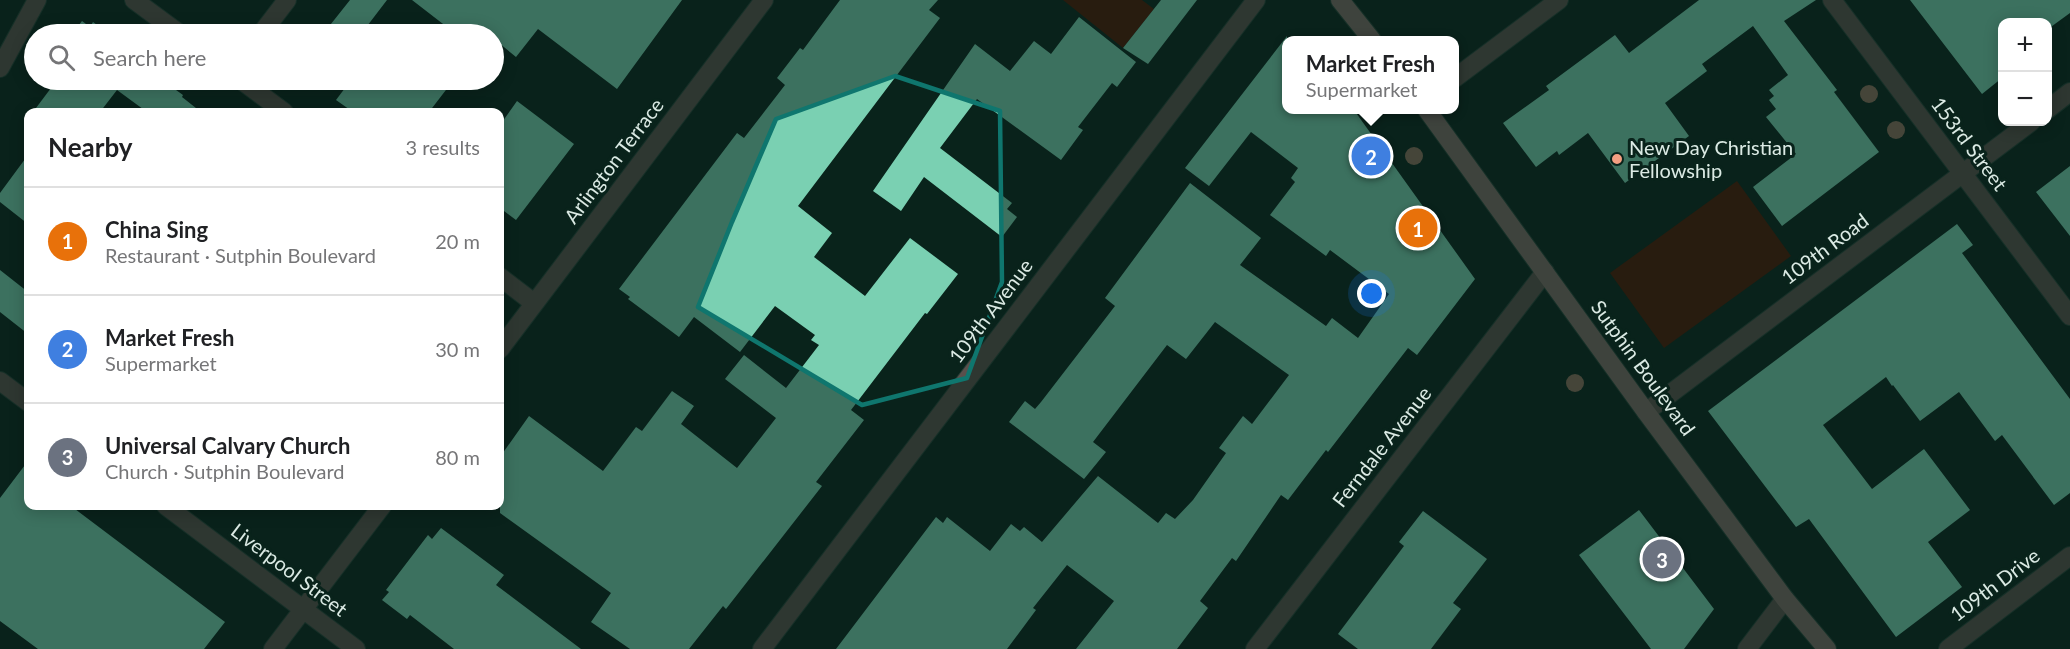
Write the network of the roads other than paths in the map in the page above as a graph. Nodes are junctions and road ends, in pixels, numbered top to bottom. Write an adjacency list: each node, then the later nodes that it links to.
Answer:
1 (37, 0): 12 (street)
2 (134, 0): 9 (street)
3 (287, 0): 10 (street)
4 (764, 0): 23 (street, Arlington Terrace)
5 (1256, 0): 36 (street, 109th Avenue)
6 (1340, 0): 11 (main road)
7 (1559, 0): 13 (street)
8 (1832, 0): 20 (street, 153rd Street)
9 (166, 24)
10 (269, 24)
11 (1369, 36)
12 (0, 68)
13 (1459, 75)
14 (254, 90): 17 (street)
15 (2070, 92): 16 (street)
16 (2052, 106)
17 (278, 108)
18 (1430, 114): 21 (main road, Sutphin Boulevard)
19 (2026, 126): 20 (street, 109th Road)
20 (1963, 173): 24 (street, 153rd Street); 28 (street, 109th Road)
21 (1545, 272): 28 (main road, Sutphin Boulevard); 37 (street, Ferndale Avenue)
22 (504, 280): 23 (street)
23 (534, 303): 25 (street, Arlington Terrace)
24 (2070, 316)
25 (504, 344)
26 (0, 381): 27 (street)
27 (24, 399)
28 (1646, 412): 32 (main road, Sutphin Boulevard)
29 (171, 510): 33 (street, Liverpool Street)
30 (379, 510): 33 (street)
31 (2070, 556): 40 (street, 109th Drive)
32 (1785, 599): 38 (street); 39 (main road, Sutphin Boulevard)
33 (303, 609): 34 (street); 35 (street, Liverpool Street)
34 (273, 649)
35 (356, 649)
36 (762, 649)
37 (1255, 649)
38 (1747, 649)
39 (1827, 649)
40 (1948, 649)

